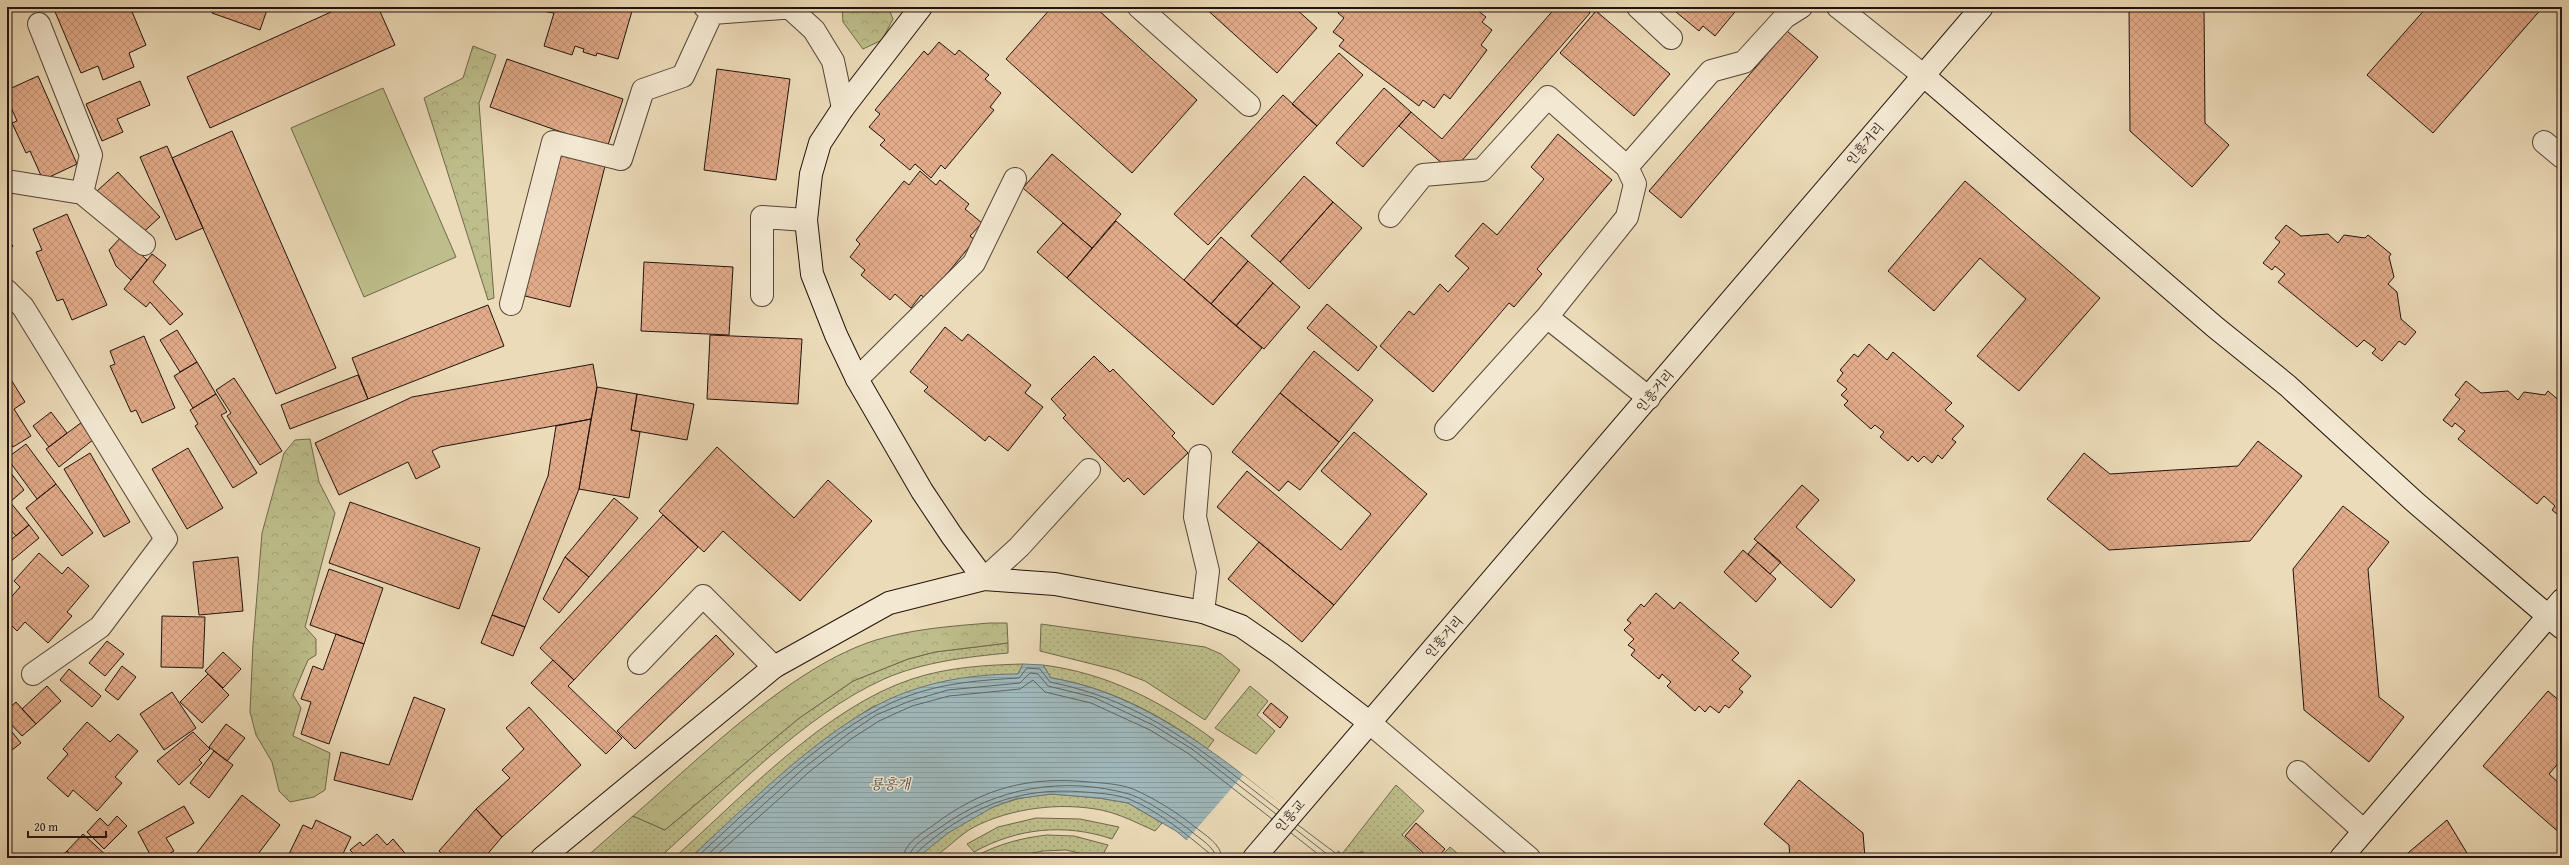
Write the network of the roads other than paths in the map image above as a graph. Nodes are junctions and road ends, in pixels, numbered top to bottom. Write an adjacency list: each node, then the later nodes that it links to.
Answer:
1 (921, 7): 13 (street)
2 (1139, 7): 12 (street)
3 (1638, 7): 10 (street)
4 (1801, 7): 16 (street)
5 (1838, 7): 11 (street)
6 (1982, 7): 11 (street, 인흥거리)
7 (794, 8): 8 (street); 13 (street)
8 (708, 10): 25 (street)
9 (39, 24): 19 (street)
10 (1671, 38)
11 (1923, 75): 28 (street, 인흥거리); 34 (street)
12 (1249, 105)
13 (843, 108): 21 (street)
14 (2544, 142): 15 (street)
15 (2562, 157)
16 (1627, 167): 20 (street); 26 (street)
17 (1015, 179): 27 (street)
18 (7, 181): 19 (street)
19 (82, 192): 22 (street)
20 (1390, 216)
21 (806, 220): 24 (street); 27 (street)
22 (144, 244)
23 (7, 292): 37 (street)
24 (762, 295)
25 (511, 304)
26 (1547, 317): 28 (street); 29 (street)
27 (857, 379): 32 (street)
28 (1649, 398): 38 (street, 인흥거리)
29 (1446, 429)
30 (1200, 456): 33 (street)
31 (1089, 470): 32 (street)
32 (984, 579): 33 (street); 36 (street)
33 (1203, 612): 38 (street)
34 (2557, 614): 41 (street)
35 (639, 663): 36 (street)
36 (774, 667): 42 (street)
37 (33, 674)
38 (1370, 723): 40 (street, 인흥거리); 44 (street)
39 (2298, 772): 41 (street)
40 (1327, 773): 43 (street, 인흥교)
41 (2364, 831): 45 (street)
42 (542, 858)
43 (1254, 858)
44 (1529, 858)
45 (2341, 858)

